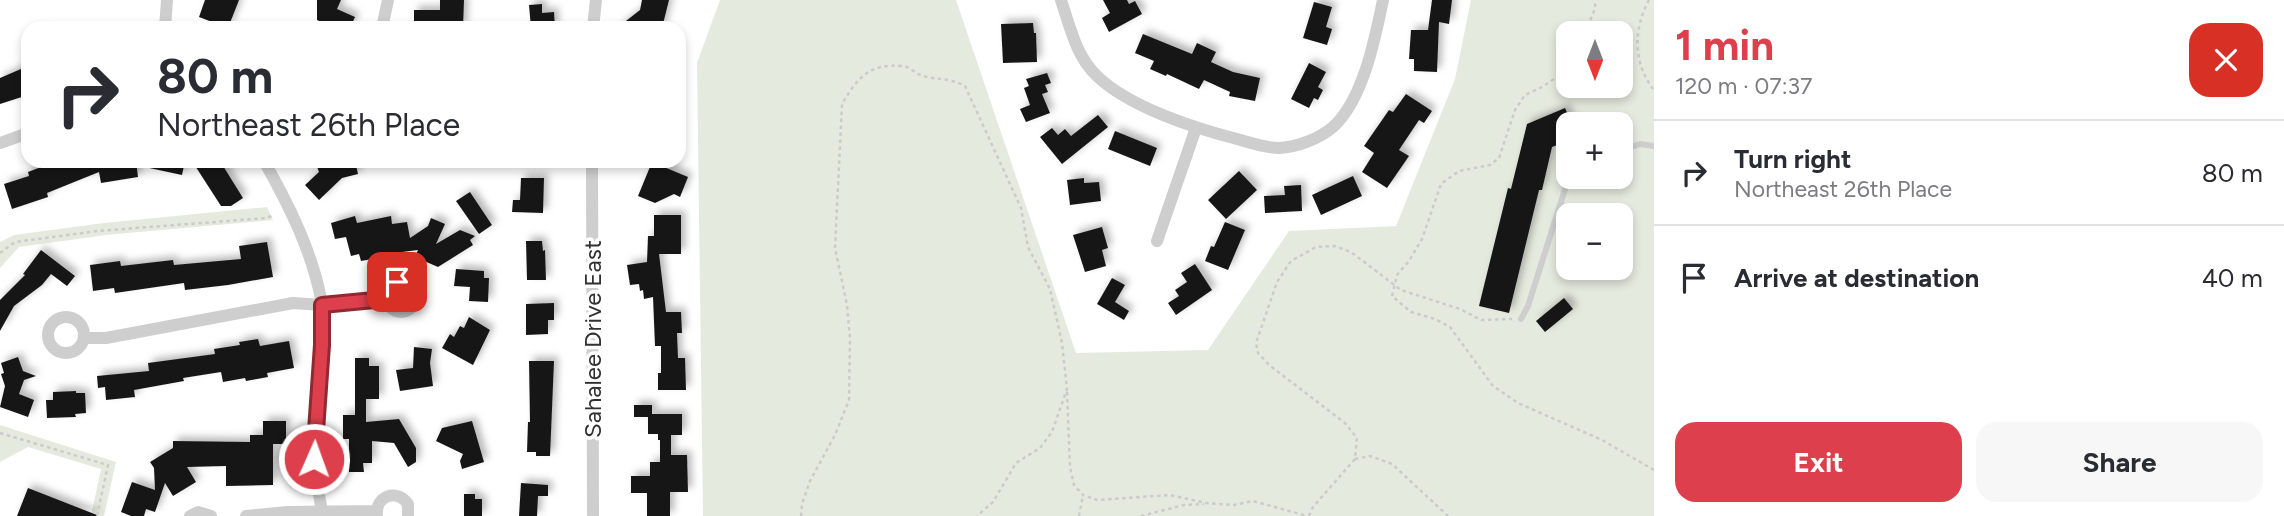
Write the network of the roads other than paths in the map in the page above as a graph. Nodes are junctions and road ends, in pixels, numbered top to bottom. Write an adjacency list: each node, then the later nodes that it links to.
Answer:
1 (167, 0): 6 (street)
2 (388, 0): 7 (street)
3 (596, 0): 8 (street)
4 (1061, 0): 9 (street)
5 (1383, 0): 9 (street)
6 (165, 21)
7 (384, 21)
8 (594, 21)
9 (1196, 128): 17 (street)
10 (21, 136): 11 (street)
11 (0, 143)
12 (1633, 146): 13 (lane)
13 (1654, 146)
14 (268, 168): 19 (street)
15 (592, 168): 28 (street, Sahalee Drive East)
16 (1565, 189): 20 (lane)
17 (1157, 242)
18 (385, 299): 19 (street)
19 (322, 305): 21 (street); 23 (street)
20 (1521, 319)
21 (84, 338)
22 (377, 514): 23 (street); 27 (street)
23 (323, 515): 26 (street)
24 (190, 516): 25 (street)
25 (211, 516)
26 (246, 516)
27 (408, 516)
28 (593, 516)

